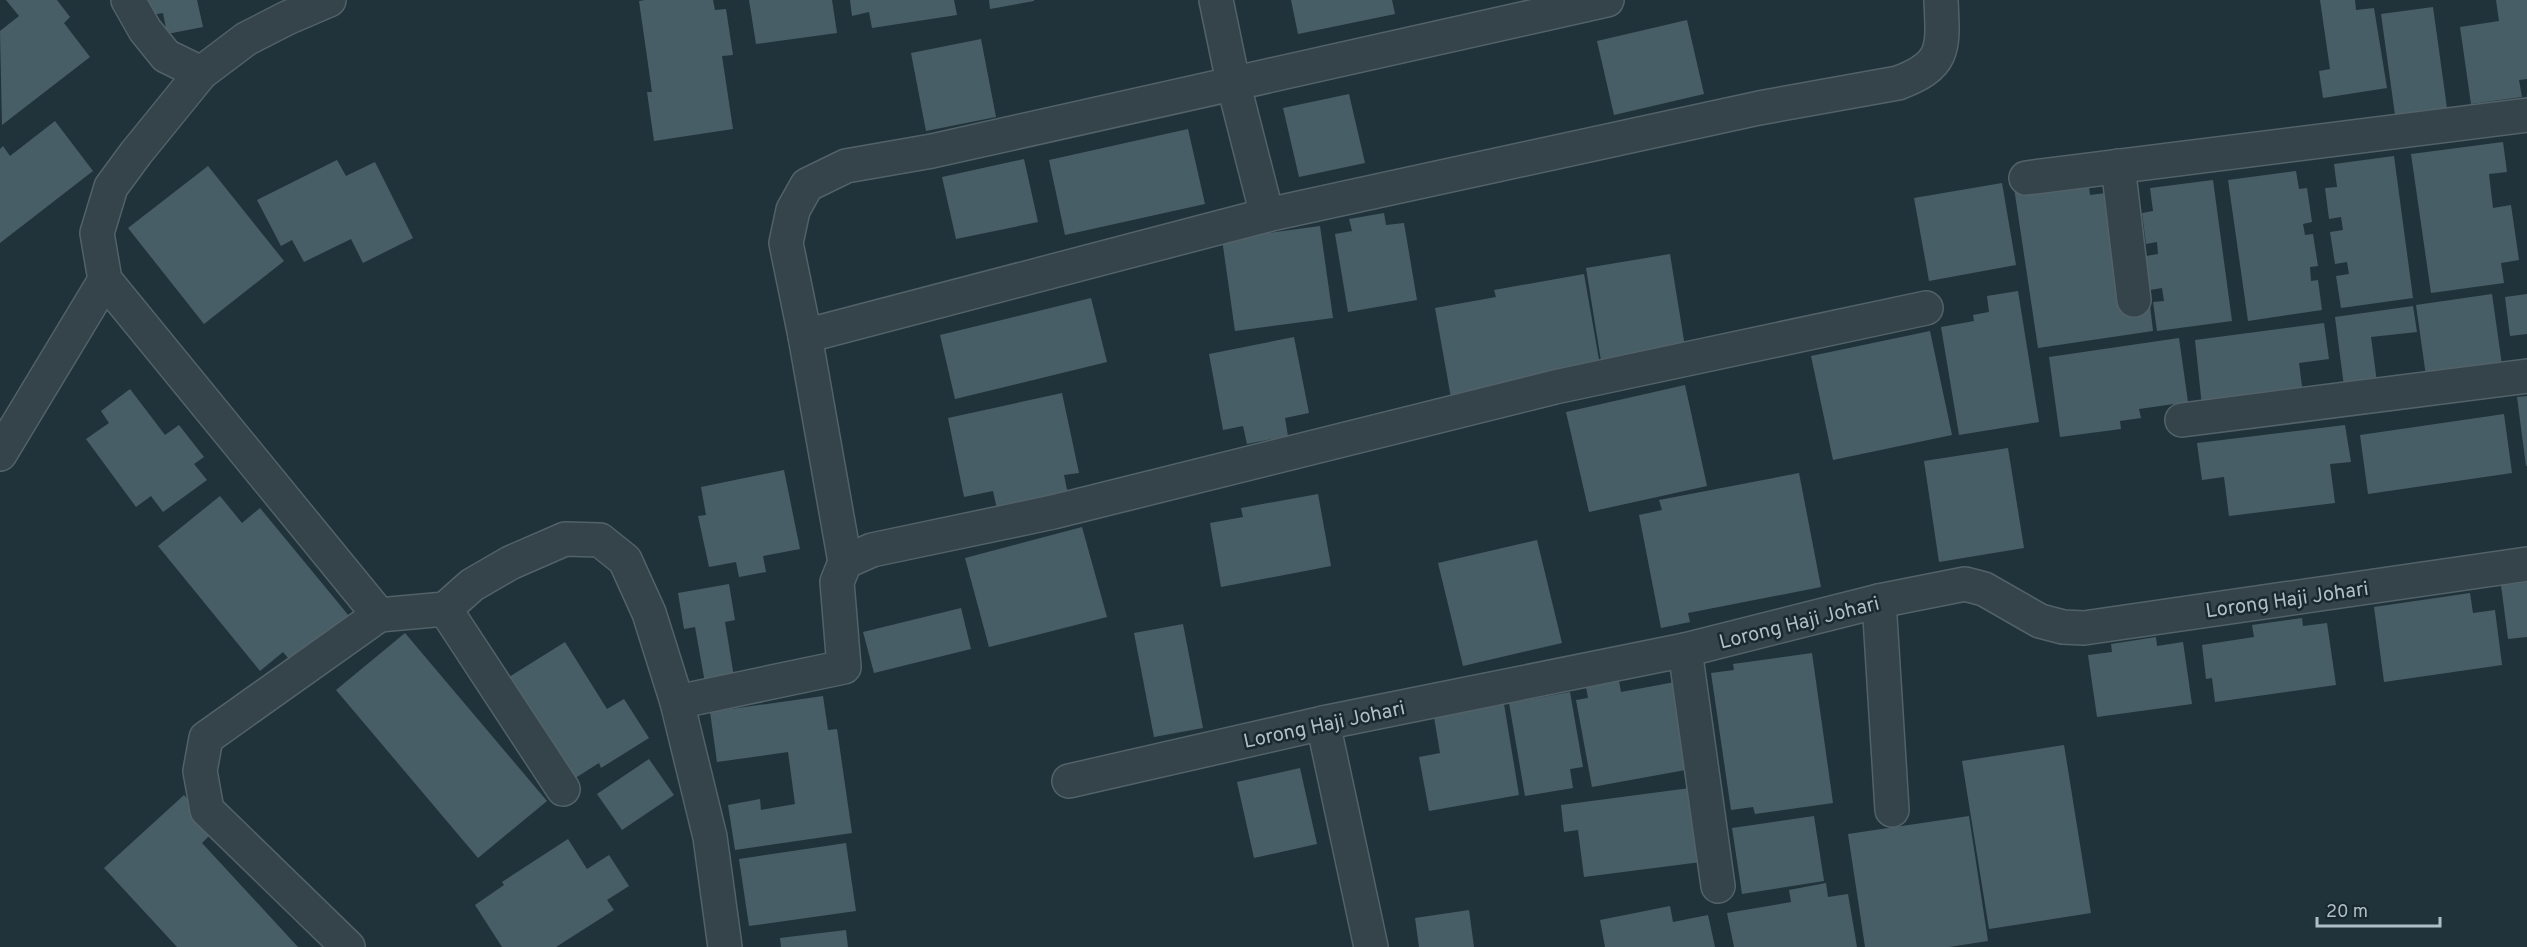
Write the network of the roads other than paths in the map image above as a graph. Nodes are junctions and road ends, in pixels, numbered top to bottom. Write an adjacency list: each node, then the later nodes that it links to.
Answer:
1 (129, 0): 6 (street)
2 (329, 0): 6 (street)
3 (1216, 0): 7 (street)
4 (1608, 0): 7 (street)
5 (1941, 0): 11 (street)
6 (201, 73): 12 (street)
7 (1233, 82): 11 (street); 15 (street)
8 (2527, 115): 9 (street)
9 (2118, 166): 10 (street); 13 (street)
10 (2026, 178)
11 (1267, 215): 15 (street)
12 (105, 280): 18 (street); 23 (street)
13 (2134, 300)
14 (1926, 308): 19 (street)
15 (806, 336): 19 (street)
16 (2527, 376): 17 (street)
17 (2182, 420)
18 (0, 454)
19 (845, 562): 25 (street)
20 (2527, 564): 21 (street, Lorong Haji Johari)
21 (1879, 601): 24 (street, Lorong Haji Johari); 29 (street)
22 (445, 609): 23 (street); 25 (street); 28 (street)
23 (379, 615): 31 (street)
24 (1685, 650): 26 (street, Lorong Haji Johari); 30 (street)
25 (677, 702): 32 (street)
26 (1323, 723): 27 (street, Lorong Haji Johari); 33 (street)
27 (1069, 781)
28 (563, 789)
29 (1892, 810)
30 (1718, 886)
31 (348, 947)
32 (725, 947)
33 (1371, 947)

